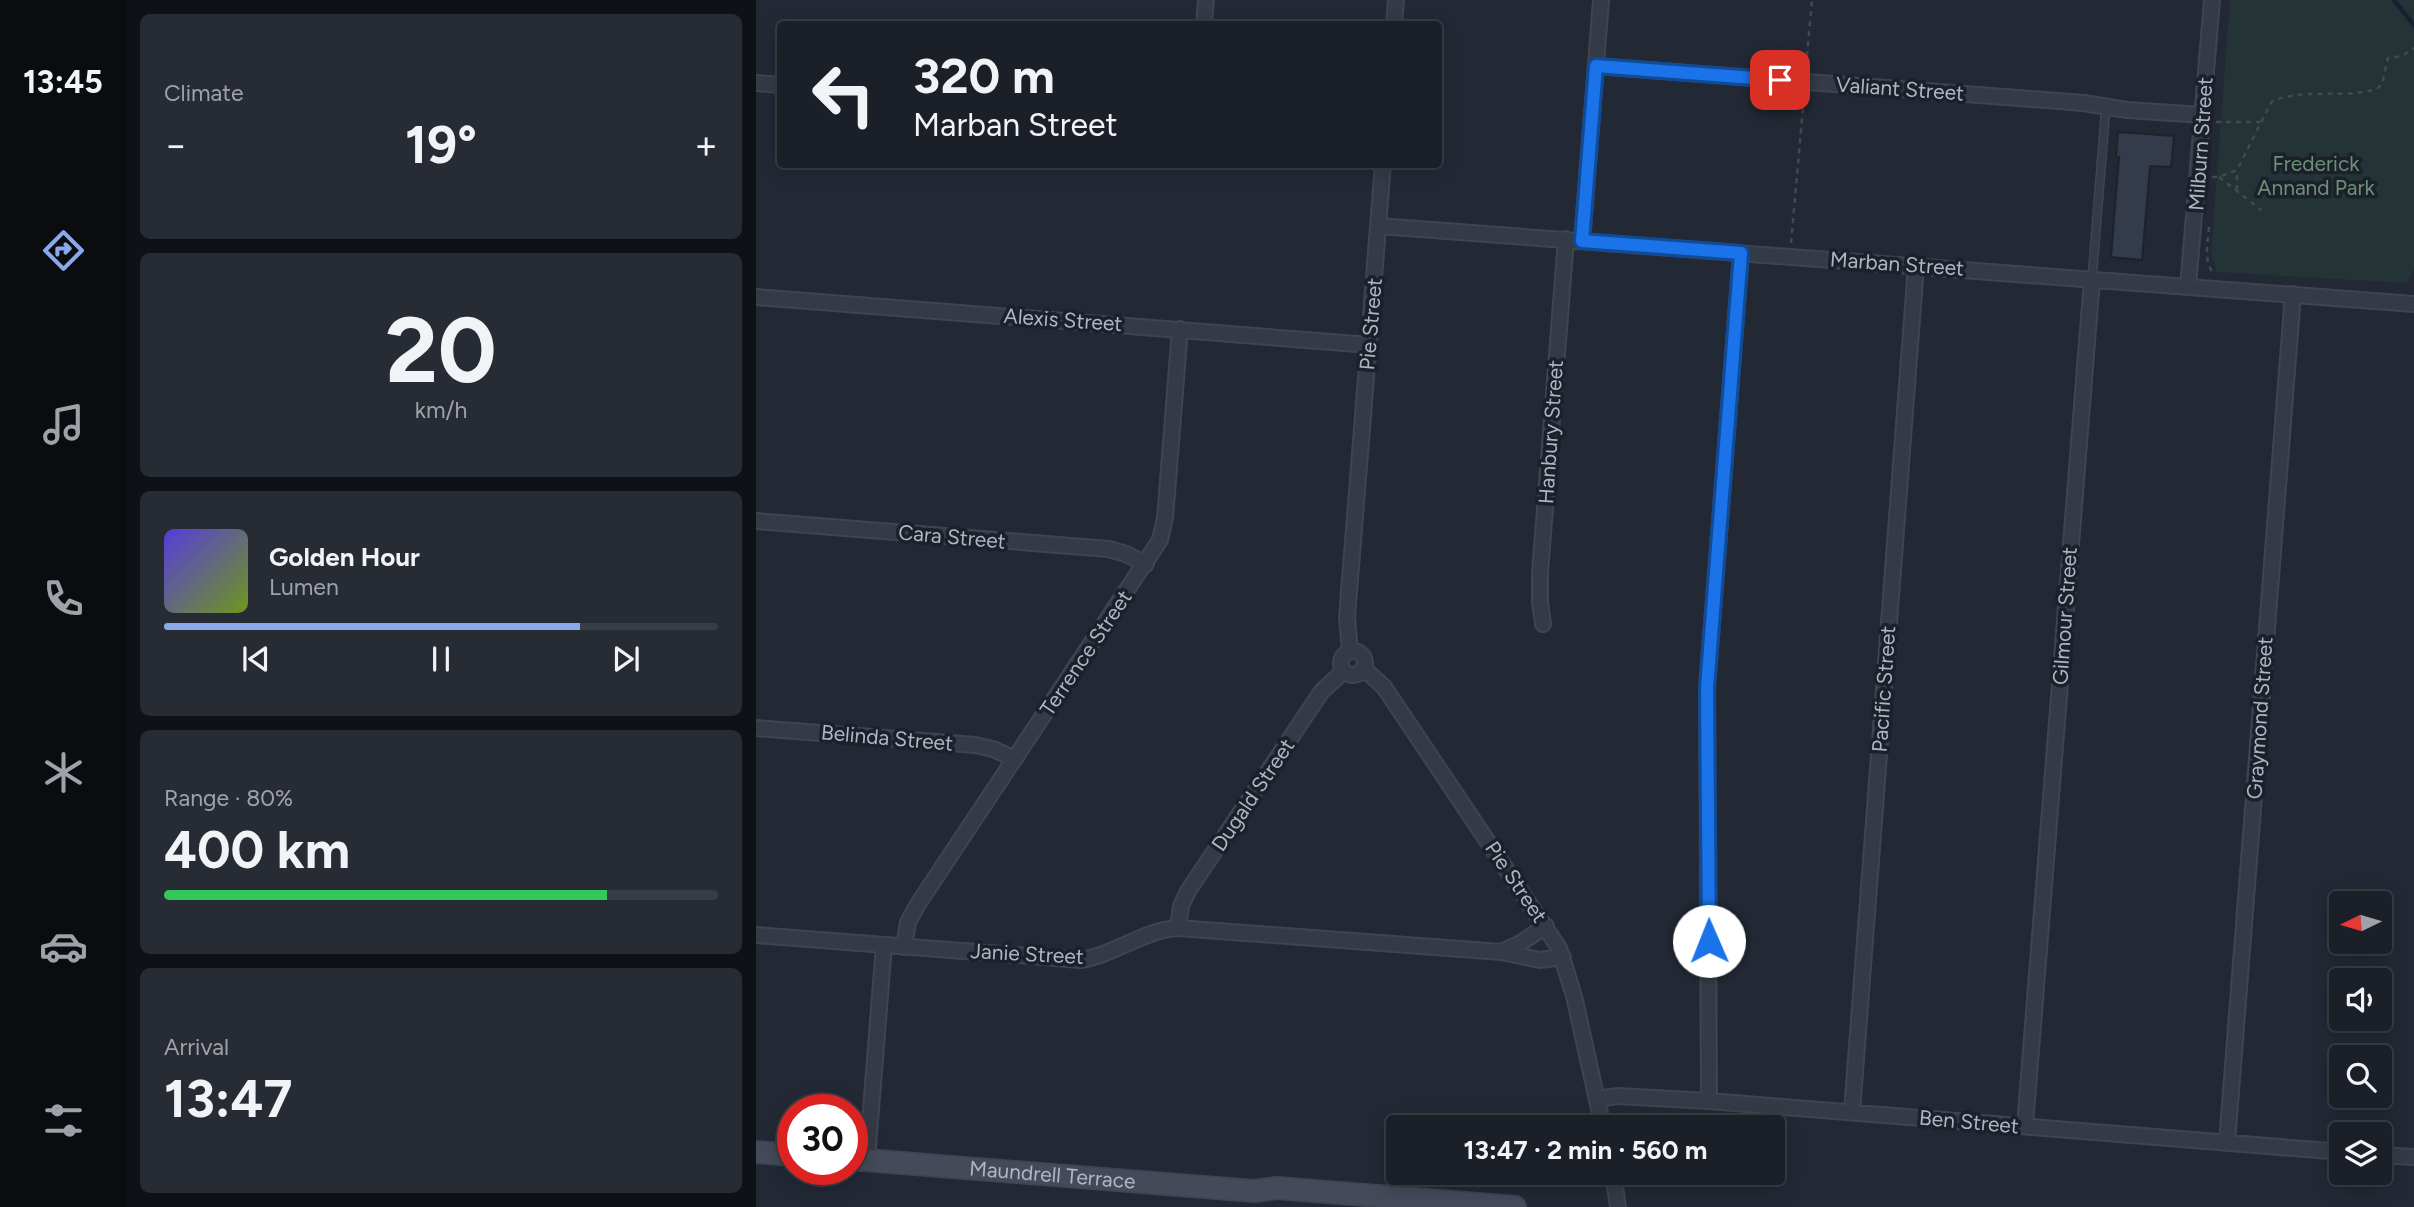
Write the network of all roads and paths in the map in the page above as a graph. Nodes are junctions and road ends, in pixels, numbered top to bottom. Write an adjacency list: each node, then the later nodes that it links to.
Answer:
1 (1206, 0): 6 (street)
2 (1396, 0): 7 (street)
3 (1601, 0): 9 (street)
4 (1812, 0): 10 (path)
5 (2212, 0): 15 (street, Milburn Street)
6 (1204, 21)
7 (1394, 21)
8 (2414, 48): 16 (path)
9 (1596, 66): 14 (street, Valiant Street); 26 (street)
10 (1806, 73)
11 (756, 83): 12 (street)
12 (777, 85)
13 (1804, 90): 28 (path)
14 (2106, 106): 15 (street, Valiant Street); 33 (lane, Gilmour Street)
15 (2210, 118): 16 (path); 34 (street, Milburn Street)
16 (2260, 122): 18 (path)
17 (1384, 168): 23 (street, Pie Street)
18 (2237, 170): 20 (path); 21 (path)
19 (2212, 177): 20 (path)
20 (2219, 177): 21 (path)
21 (2237, 190): 22 (path)
22 (2261, 210)
23 (1379, 226): 25 (street, Marban Street); 39 (street, Pie Street)
24 (2209, 227): 31 (path)
25 (1566, 239): 26 (street, Marban Street); 42 (street, Hanbury Street)
26 (1582, 241): 27 (street, Marban Street)
27 (1741, 253): 28 (street, Marban Street); 57 (street)
28 (1790, 257): 29 (street, Marban Street)
29 (1916, 266): 33 (street, Marban Street); 58 (street, Pacific Street)
30 (2204, 268): 31 (path)
31 (2209, 268): 32 (path)
32 (2217, 275)
33 (2092, 279): 34 (street, Marban Street); 60 (street, Gilmour Street)
34 (2188, 287): 35 (street, Marban Street)
35 (2293, 294): 37 (street, Marban Street); 61 (street, Graymond Street)
36 (756, 297): 38 (street, Alexis Street)
37 (2414, 304)
38 (1180, 329): 39 (street, Alexis Street); 41 (street, Terrence Street)
39 (1370, 345): 43 (street, Pie Street)
40 (756, 521): 41 (street, Cara Street)
41 (1146, 564): 47 (street, Terrence Street)
42 (1544, 624)
43 (1350, 651): 44 (street); 45 (street)
44 (1363, 668): 45 (street); 48 (street, Pie Street)
45 (1344, 671): 49 (street, Dugald Street)
46 (756, 728): 47 (street, Belinda Street)
47 (1015, 759): 52 (street, Terrence Street)
48 (1546, 926): 53 (street); 54 (street, Pie Street)
49 (1178, 928): 52 (street, Janie Street); 53 (street, Janie Street)
50 (756, 935): 51 (street, Janie Street)
51 (884, 945): 52 (street, Janie Street); 55 (street)
52 (904, 947)
53 (1501, 952): 54 (street, Janie Street)
54 (1563, 957): 56 (street, Pie Street)
55 (867, 1094)
56 (1597, 1098): 57 (street, Ben Street); 59 (street, Pie Street)
57 (1709, 1101): 58 (street, Ben Street)
58 (1852, 1112): 60 (street, Ben Street)
59 (1601, 1115)
60 (2025, 1126): 61 (street, Ben Street)
61 (2227, 1143): 62 (street, Ben Street)
62 (2329, 1151)
63 (756, 1152): 64 (main road)
64 (777, 1154)
65 (2392, 1155): 66 (street)
66 (2414, 1157)
67 (868, 1161): 69 (main road, Maundrell Terrace)
68 (1615, 1185): 72 (street)
69 (1254, 1191): 70 (main road, Maundrell Terrace); 71 (main road, Maundrell Terrace)
70 (1400, 1207)
71 (1515, 1207)
72 (1618, 1207)

